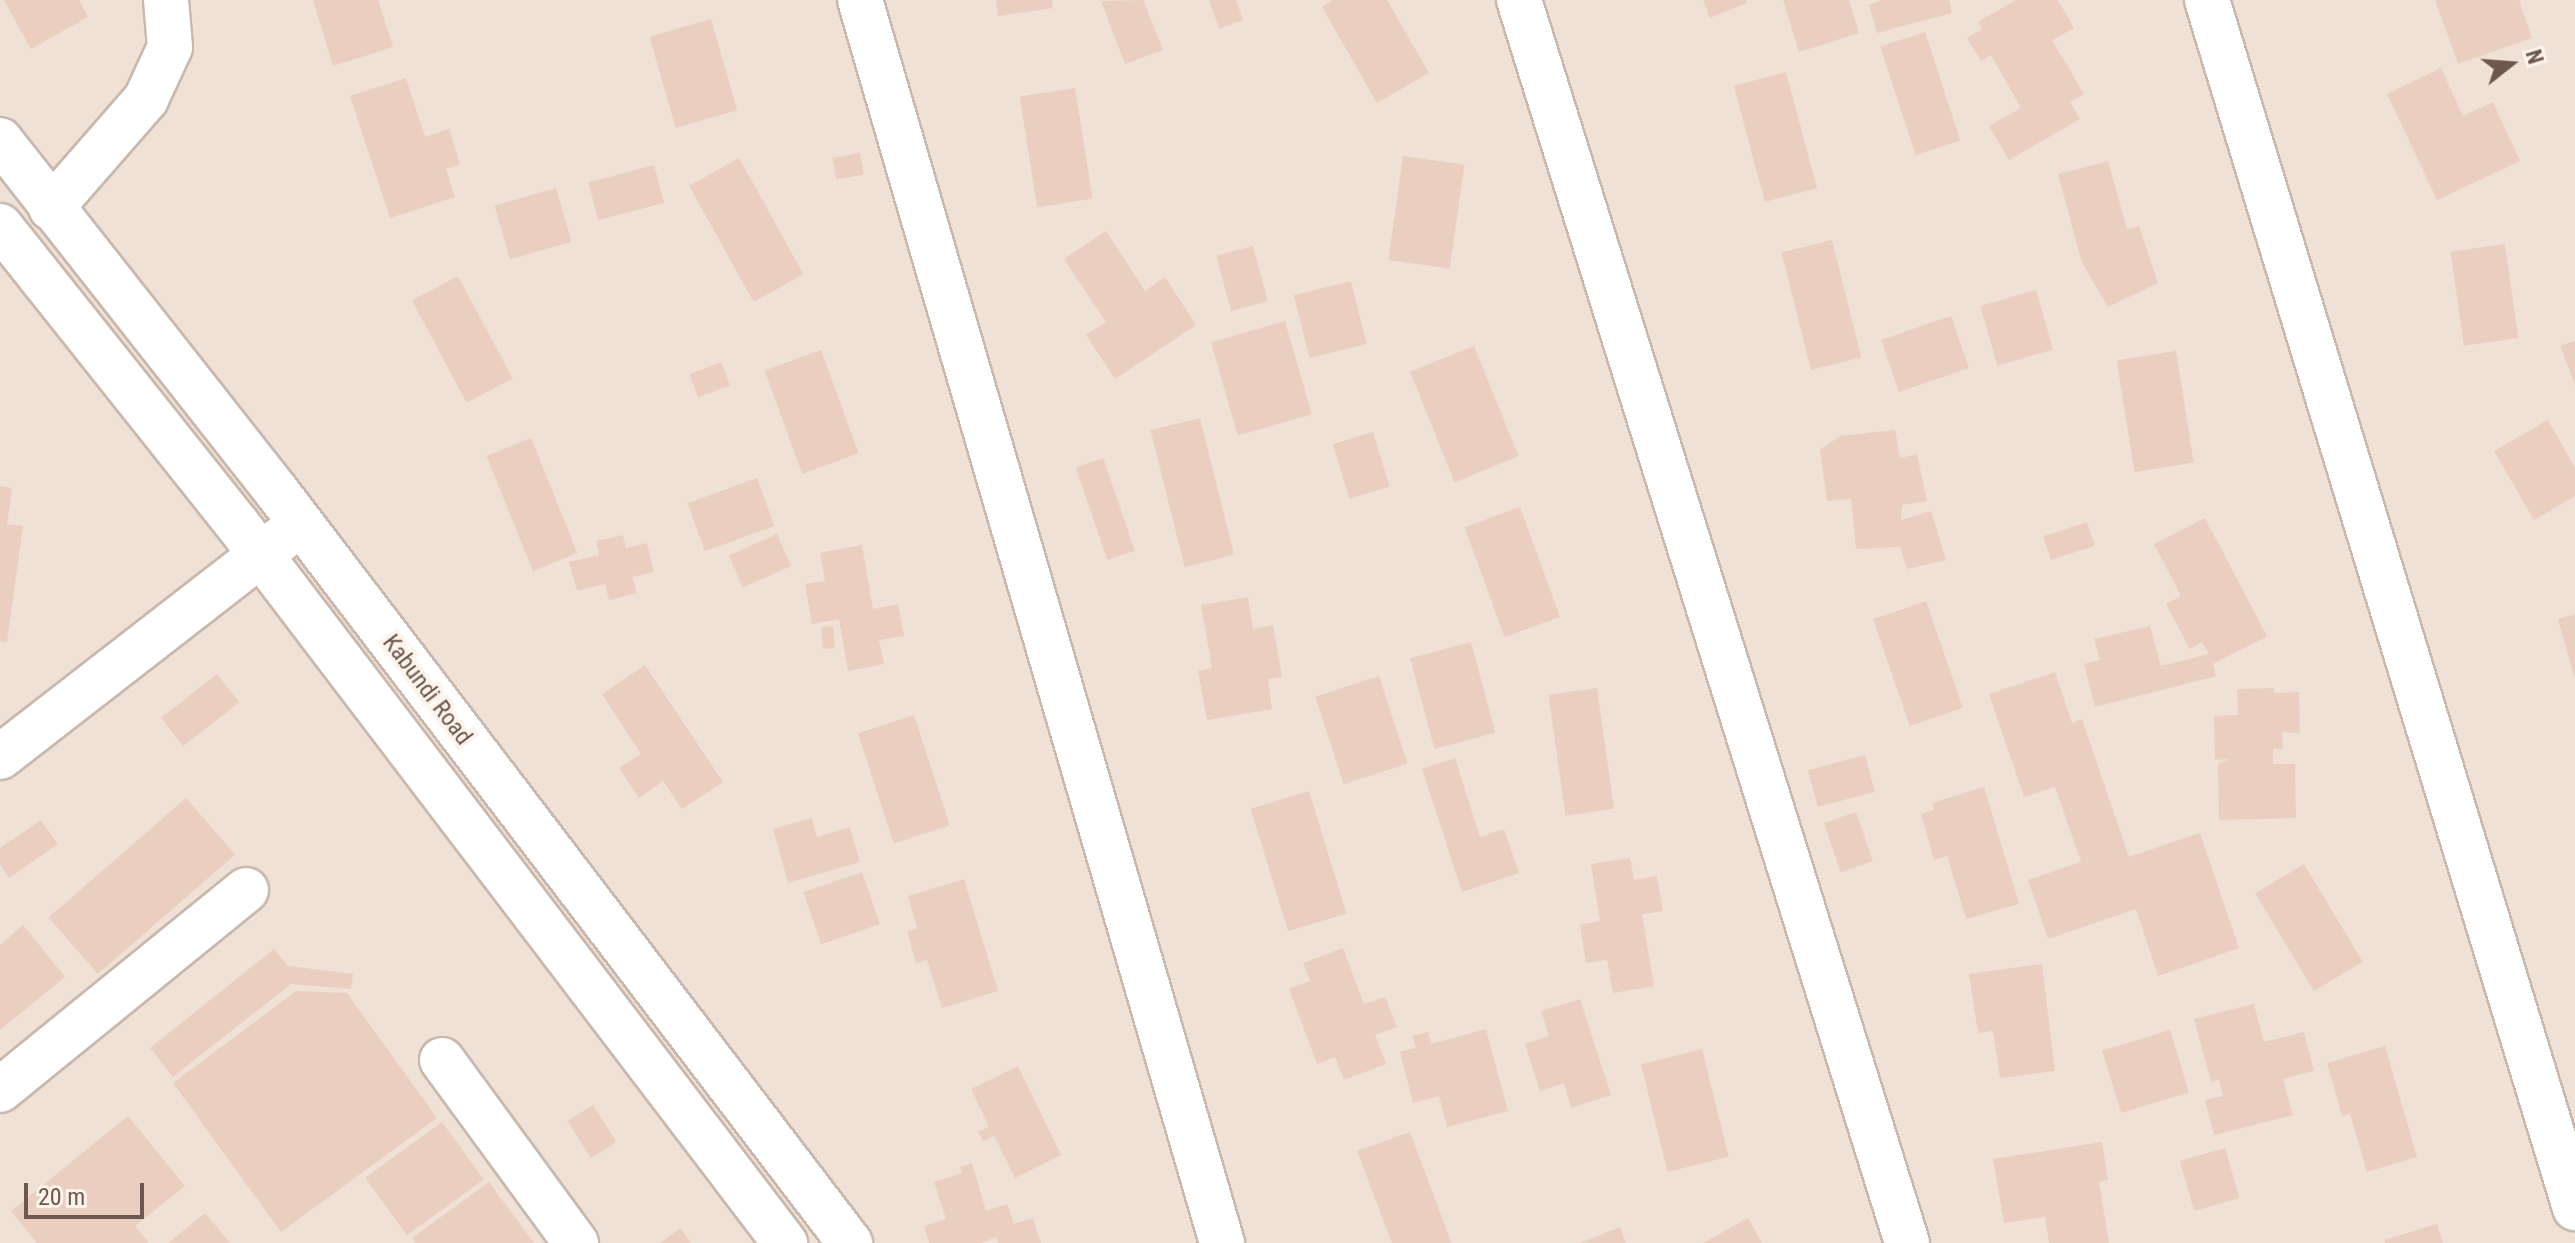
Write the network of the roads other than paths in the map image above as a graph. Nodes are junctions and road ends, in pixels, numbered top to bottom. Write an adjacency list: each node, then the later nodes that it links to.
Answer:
1 (166, 0): 6 (street)
2 (860, 0): 18 (street)
3 (1519, 0): 19 (street)
4 (2207, 0): 14 (street)
5 (0, 140): 6 (street, Kabundi Road)
6 (51, 208): 8 (street, Kabundi Road)
7 (0, 226): 9 (street)
8 (300, 525): 9 (street); 17 (street, Kabundi Road)
9 (259, 556): 10 (street); 16 (street)
10 (0, 757)
11 (246, 890): 13 (street)
12 (442, 1060): 15 (street)
13 (0, 1090)
14 (2575, 1208)
15 (576, 1243)
16 (785, 1243)
17 (850, 1243)
18 (1222, 1243)
19 (1907, 1243)

